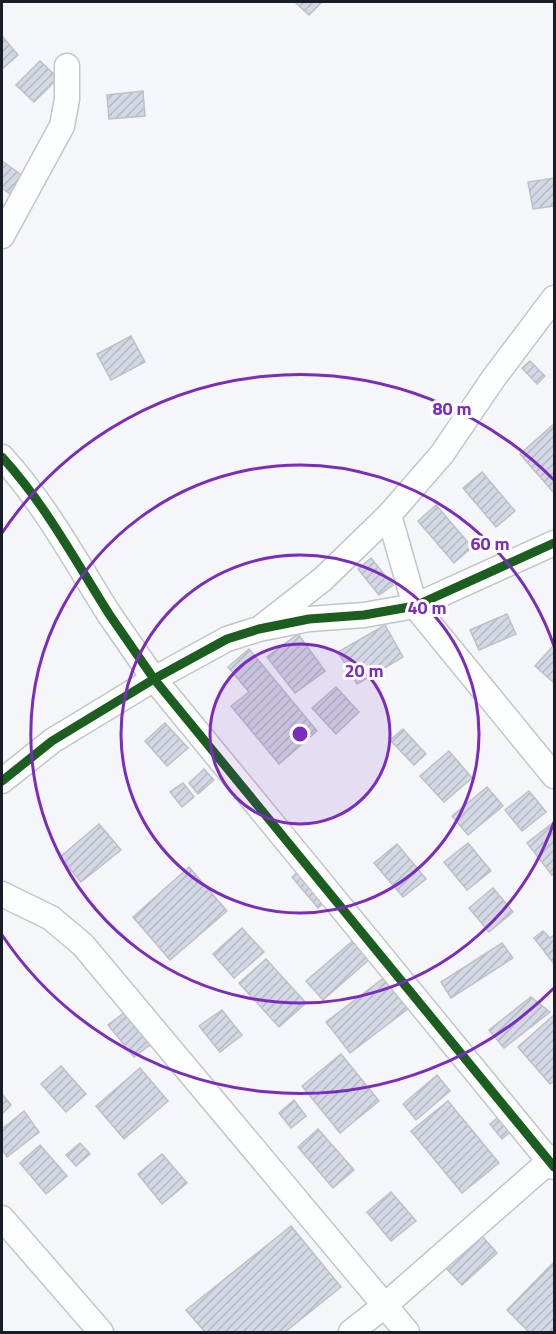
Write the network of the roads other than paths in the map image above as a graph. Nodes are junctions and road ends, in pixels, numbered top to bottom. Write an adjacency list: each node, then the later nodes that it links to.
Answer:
1 (67, 66): 2 (street)
2 (2, 236)
3 (555, 298): 5 (street)
4 (2, 457): 9 (street)
5 (389, 515): 7 (street); 8 (street)
6 (555, 543): 7 (street)
7 (415, 606): 8 (street); 10 (street)
8 (259, 629): 9 (street)
9 (154, 679): 11 (street); 13 (street)
10 (555, 776)
11 (2, 781)
12 (2, 894): 15 (street)
13 (553, 1161): 15 (street)
14 (3, 1224): 16 (street)
15 (383, 1307): 17 (street); 18 (street)
16 (101, 1332)
17 (351, 1332)
18 (407, 1332)

